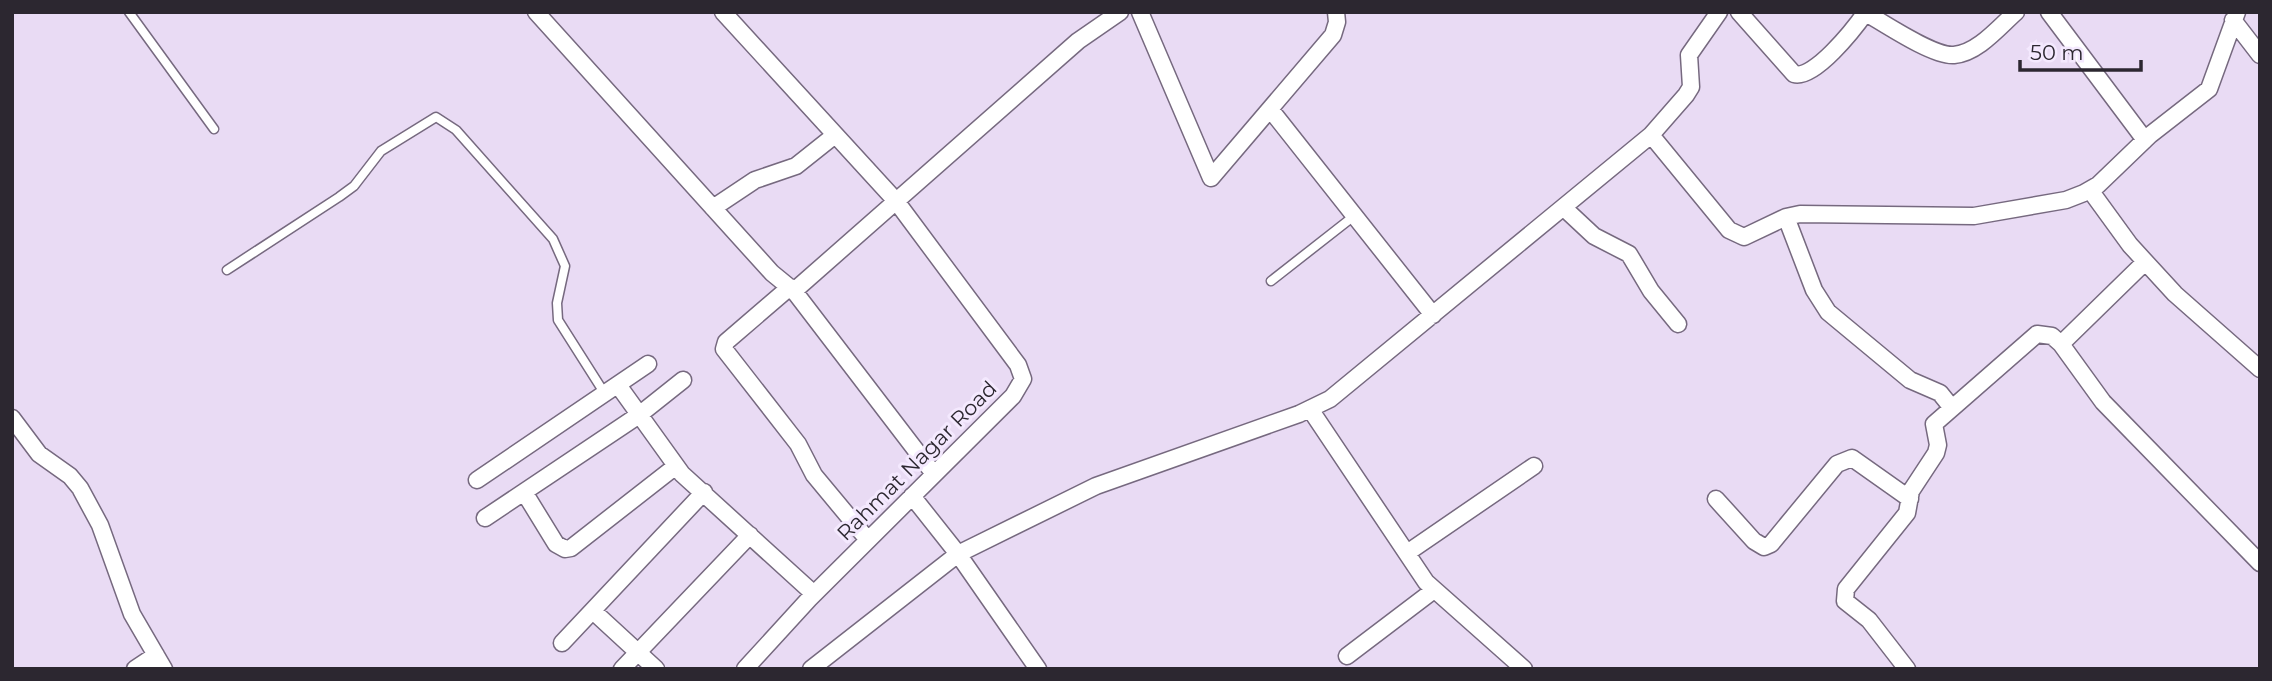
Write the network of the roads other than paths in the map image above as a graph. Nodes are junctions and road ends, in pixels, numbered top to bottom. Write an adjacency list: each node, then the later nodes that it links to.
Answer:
1 (130, 12): 15 (lane)
2 (536, 12): 21 (street)
3 (723, 12): 16 (street)
4 (1120, 12): 20 (street)
5 (1140, 12): 14 (street)
6 (1336, 12): 14 (street)
7 (1719, 12): 17 (street)
8 (1739, 12): 11 (street)
9 (2016, 12): 11 (street)
10 (2049, 12): 18 (street)
11 (1866, 13)
12 (2235, 16): 13 (street); 18 (street)
13 (2260, 55)
14 (1270, 109): 23 (street)
15 (214, 129)
16 (835, 135): 20 (street); 21 (street)
17 (1651, 135): 22 (street); 24 (street)
18 (2145, 140): 19 (street)
19 (2090, 190): 24 (street); 25 (street)
20 (896, 201): 28 (street); 42 (street, Rahmat Nagar Road)
21 (713, 208): 28 (street)
22 (1564, 208): 29 (street); 30 (street)
23 (1354, 216): 27 (lane); 29 (street)
24 (1786, 216): 36 (street)
25 (2145, 262): 31 (street); 33 (street)
26 (227, 270): 35 (lane)
27 (1271, 281)
28 (792, 289): 42 (street); 51 (street)
29 (1433, 316): 37 (street)
30 (1678, 324)
31 (2060, 344): 36 (street); 54 (street)
32 (648, 364): 35 (street)
33 (2258, 364)
34 (683, 380): 38 (street)
35 (611, 389): 38 (street); 43 (street)
36 (1952, 408): 48 (street)
37 (1310, 410): 52 (street); 53 (street)
38 (639, 415): 40 (street); 44 (street)
39 (12, 418): 61 (street)
40 (676, 466): 44 (street); 45 (street)
41 (1534, 466): 52 (street)
42 (934, 474): 46 (street, Rahmat Nagar Road)
43 (477, 480)
44 (524, 492): 49 (street)
45 (704, 492): 50 (street); 57 (street)
46 (912, 496): 51 (street, Rahmat Nagar Road); 53 (street)
47 (1716, 499): 48 (street)
48 (1910, 499): 69 (street)
49 (485, 518)
50 (750, 535): 56 (street); 59 (street)
51 (868, 540): 56 (street, Rahmat Nagar Road)
52 (1407, 553): 55 (street)
53 (958, 554): 66 (street); 67 (street)
54 (2260, 563)
55 (1434, 590): 60 (street); 68 (street)
56 (814, 594): 65 (street, Rahmat Nagar Road)
57 (593, 611): 58 (street); 59 (street)
58 (562, 643)
59 (639, 651): 63 (street); 64 (street)
60 (1347, 656)
61 (160, 662): 62 (street)
62 (135, 669)
63 (622, 669)
64 (656, 669)
65 (745, 669)
66 (811, 669)
67 (1038, 669)
68 (1524, 669)
69 (1907, 669)

